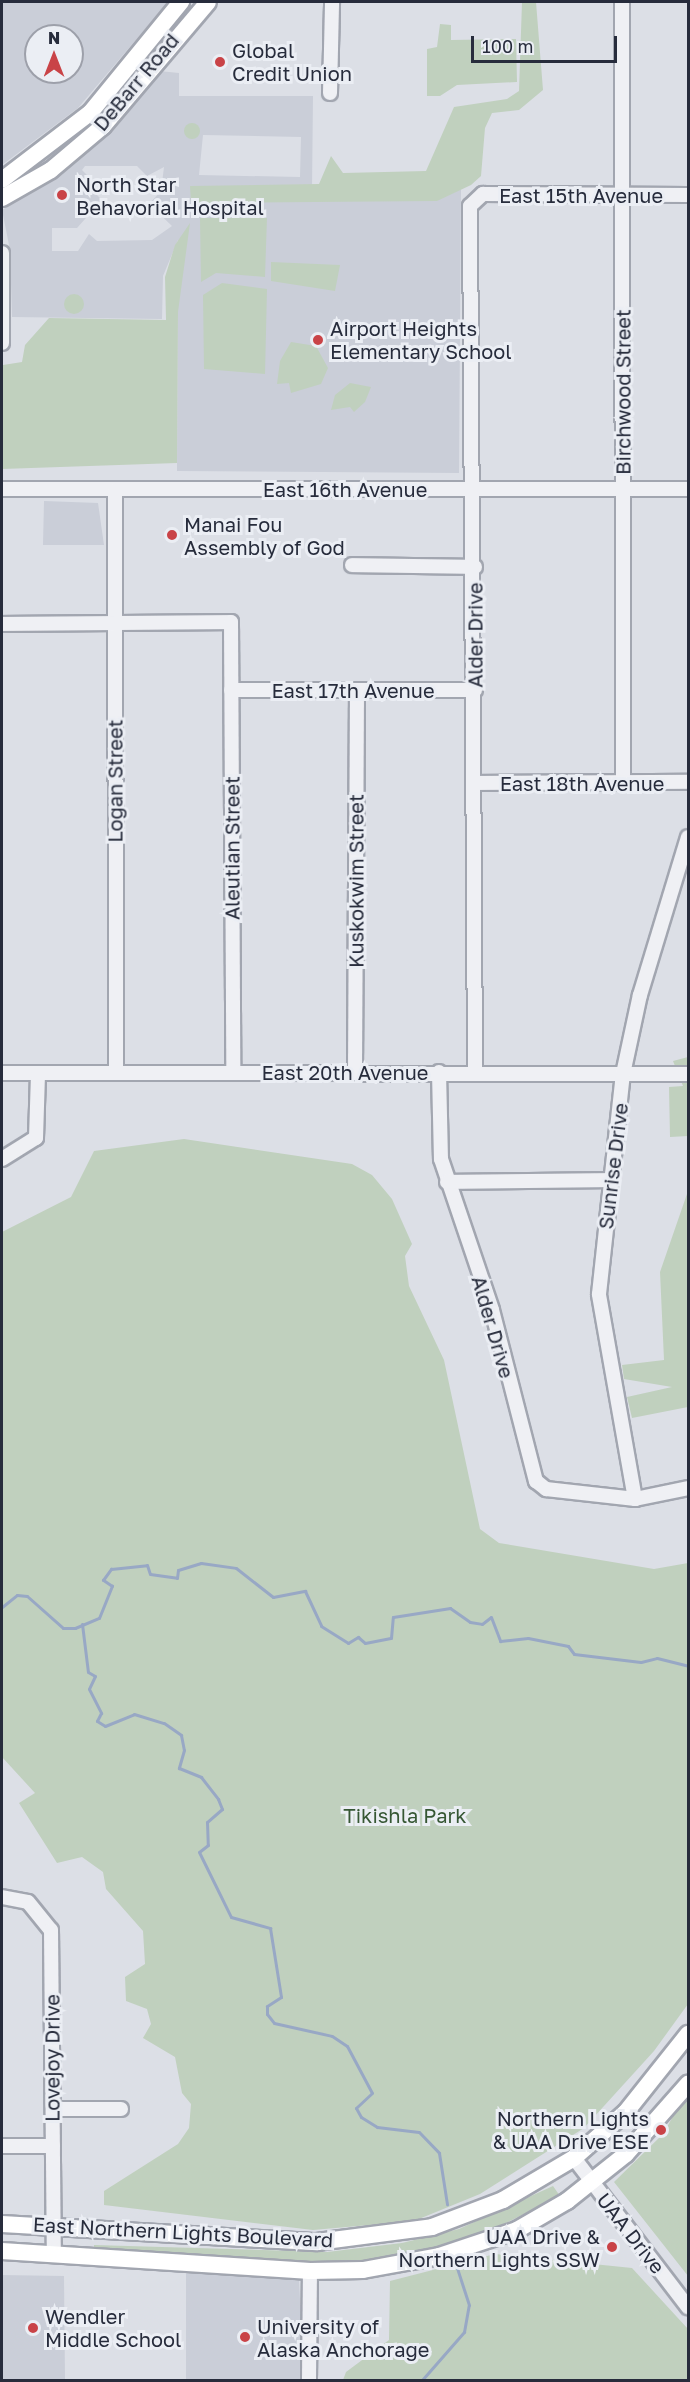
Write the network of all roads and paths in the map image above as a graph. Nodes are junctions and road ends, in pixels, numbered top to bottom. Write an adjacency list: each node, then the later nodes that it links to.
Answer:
1 (181, 2): 8 (main road, DeBarr Road)
2 (208, 2): 11 (main road, DeBarr Road)
3 (323, 2): 6 (street)
4 (332, 2): 6 (street)
5 (622, 2): 9 (street, Birchwood Street)
6 (330, 35): 7 (street)
7 (330, 93)
8 (2, 180)
9 (623, 195): 10 (street, East 15th Avenue); 12 (street, East 15th Avenue); 16 (street, Birchwood Street)
10 (688, 195)
11 (2, 198)
12 (474, 199): 15 (street, Alder Drive)
13 (2, 253): 14 (street)
14 (2, 343)
15 (472, 488): 16 (street, East 16th Avenue); 19 (street, East 16th Avenue); 21 (street, Alder Drive)
16 (622, 488): 18 (street, East 16th Avenue); 29 (street, Birchwood Street)
17 (2, 489): 19 (street, East 16th Avenue)
18 (688, 489)
19 (115, 490): 22 (street, Logan Street)
20 (352, 565): 21 (street)
21 (475, 567): 26 (street, Alder Drive)
22 (115, 623): 23 (street); 24 (street, Aleutian Street); 36 (street, Logan Street)
23 (2, 624)
24 (231, 690): 25 (street, East 17th Avenue); 37 (street, Aleutian Street)
25 (357, 690): 26 (street, East 17th Avenue); 31 (street, Kuskokwim Street)
26 (476, 690): 28 (street, Alder Drive)
27 (688, 782): 29 (street, East 18th Avenue)
28 (477, 783): 29 (street, East 18th Avenue); 33 (street, Alder Drive)
29 (623, 783)
30 (688, 837): 38 (street, Sunrise Drive)
31 (355, 1072): 32 (street, East 20th Avenue); 37 (street, East 20th Avenue)
32 (439, 1072): 33 (street, East 20th Avenue); 42 (street, Alder Drive)
33 (475, 1072): 38 (street, East 20th Avenue)
34 (2, 1073): 35 (street, East 20th Avenue)
35 (38, 1073): 36 (street, East 20th Avenue); 40 (street)
36 (116, 1073): 37 (street, East 20th Avenue)
37 (233, 1073)
38 (623, 1074): 39 (street, East 20th Avenue); 41 (street, Sunrise Drive)
39 (688, 1074)
40 (2, 1159)
41 (610, 1180): 42 (street); 44 (street, Sunrise Drive)
42 (447, 1182): 44 (street, Alder Drive)
43 (688, 1488): 44 (street, Alder Drive)
44 (635, 1499)
45 (2, 1897): 48 (street, Lovejoy Drive)
46 (688, 2034): 52 (main road, East Northern Lights Boulevard)
47 (688, 2084): 53 (main road, East Northern Lights Boulevard)
48 (53, 2109): 49 (street); 51 (street, Lovejoy Drive)
49 (121, 2109)
50 (2, 2146): 51 (street)
51 (53, 2146): 55 (street, Lovejoy Drive)
52 (574, 2158): 53 (street, UAA Drive); 55 (main road, East Northern Lights Boulevard)
53 (591, 2182): 58 (main road, East Northern Lights Boulevard); 59 (street, UAA Drive)
54 (2, 2224): 55 (main road, East Northern Lights Boulevard)
55 (54, 2224): 57 (street, Lovejoy Drive)
56 (2, 2251): 57 (main road, East Northern Lights Boulevard)
57 (54, 2251): 58 (main road, East Northern Lights Boulevard)
58 (310, 2271): 60 (street)
59 (688, 2307)
60 (309, 2380)

